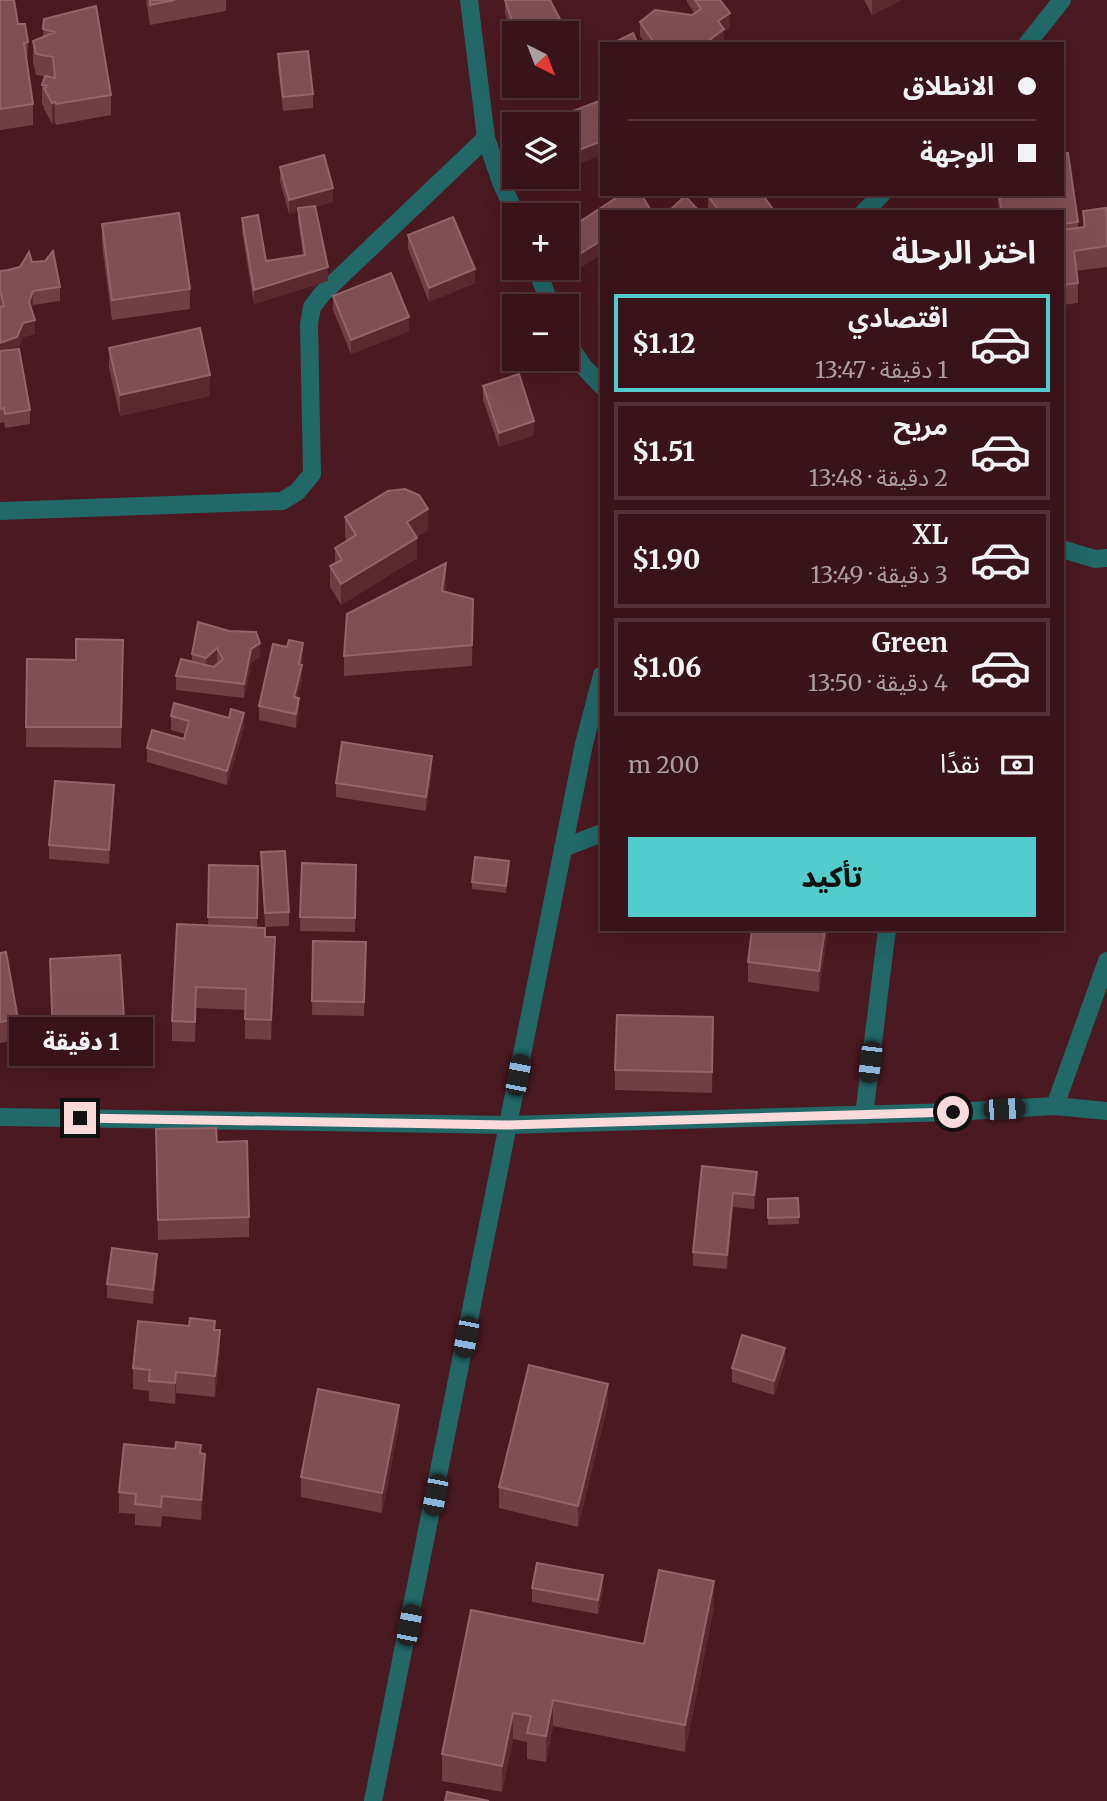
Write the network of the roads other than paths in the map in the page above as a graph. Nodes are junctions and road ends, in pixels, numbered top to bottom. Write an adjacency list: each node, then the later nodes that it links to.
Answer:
1 (469, 0): 4 (street)
2 (1062, 0): 3 (street)
3 (1029, 42)
4 (486, 138): 6 (street); 10 (street)
5 (880, 196): 7 (street)
6 (511, 203)
7 (866, 210)
8 (579, 360): 9 (street)
9 (600, 384)
10 (0, 511)
11 (1064, 550): 12 (street)
12 (1107, 558)
13 (600, 683): 15 (street)
14 (600, 834): 15 (street)
15 (563, 848): 22 (street)
16 (887, 931): 20 (street)
17 (1107, 961): 18 (street)
18 (1055, 1106): 19 (street); 20 (street)
19 (1107, 1111)
20 (864, 1115): 22 (street)
21 (0, 1117): 22 (street)
22 (508, 1125): 23 (street)
23 (373, 1801)

